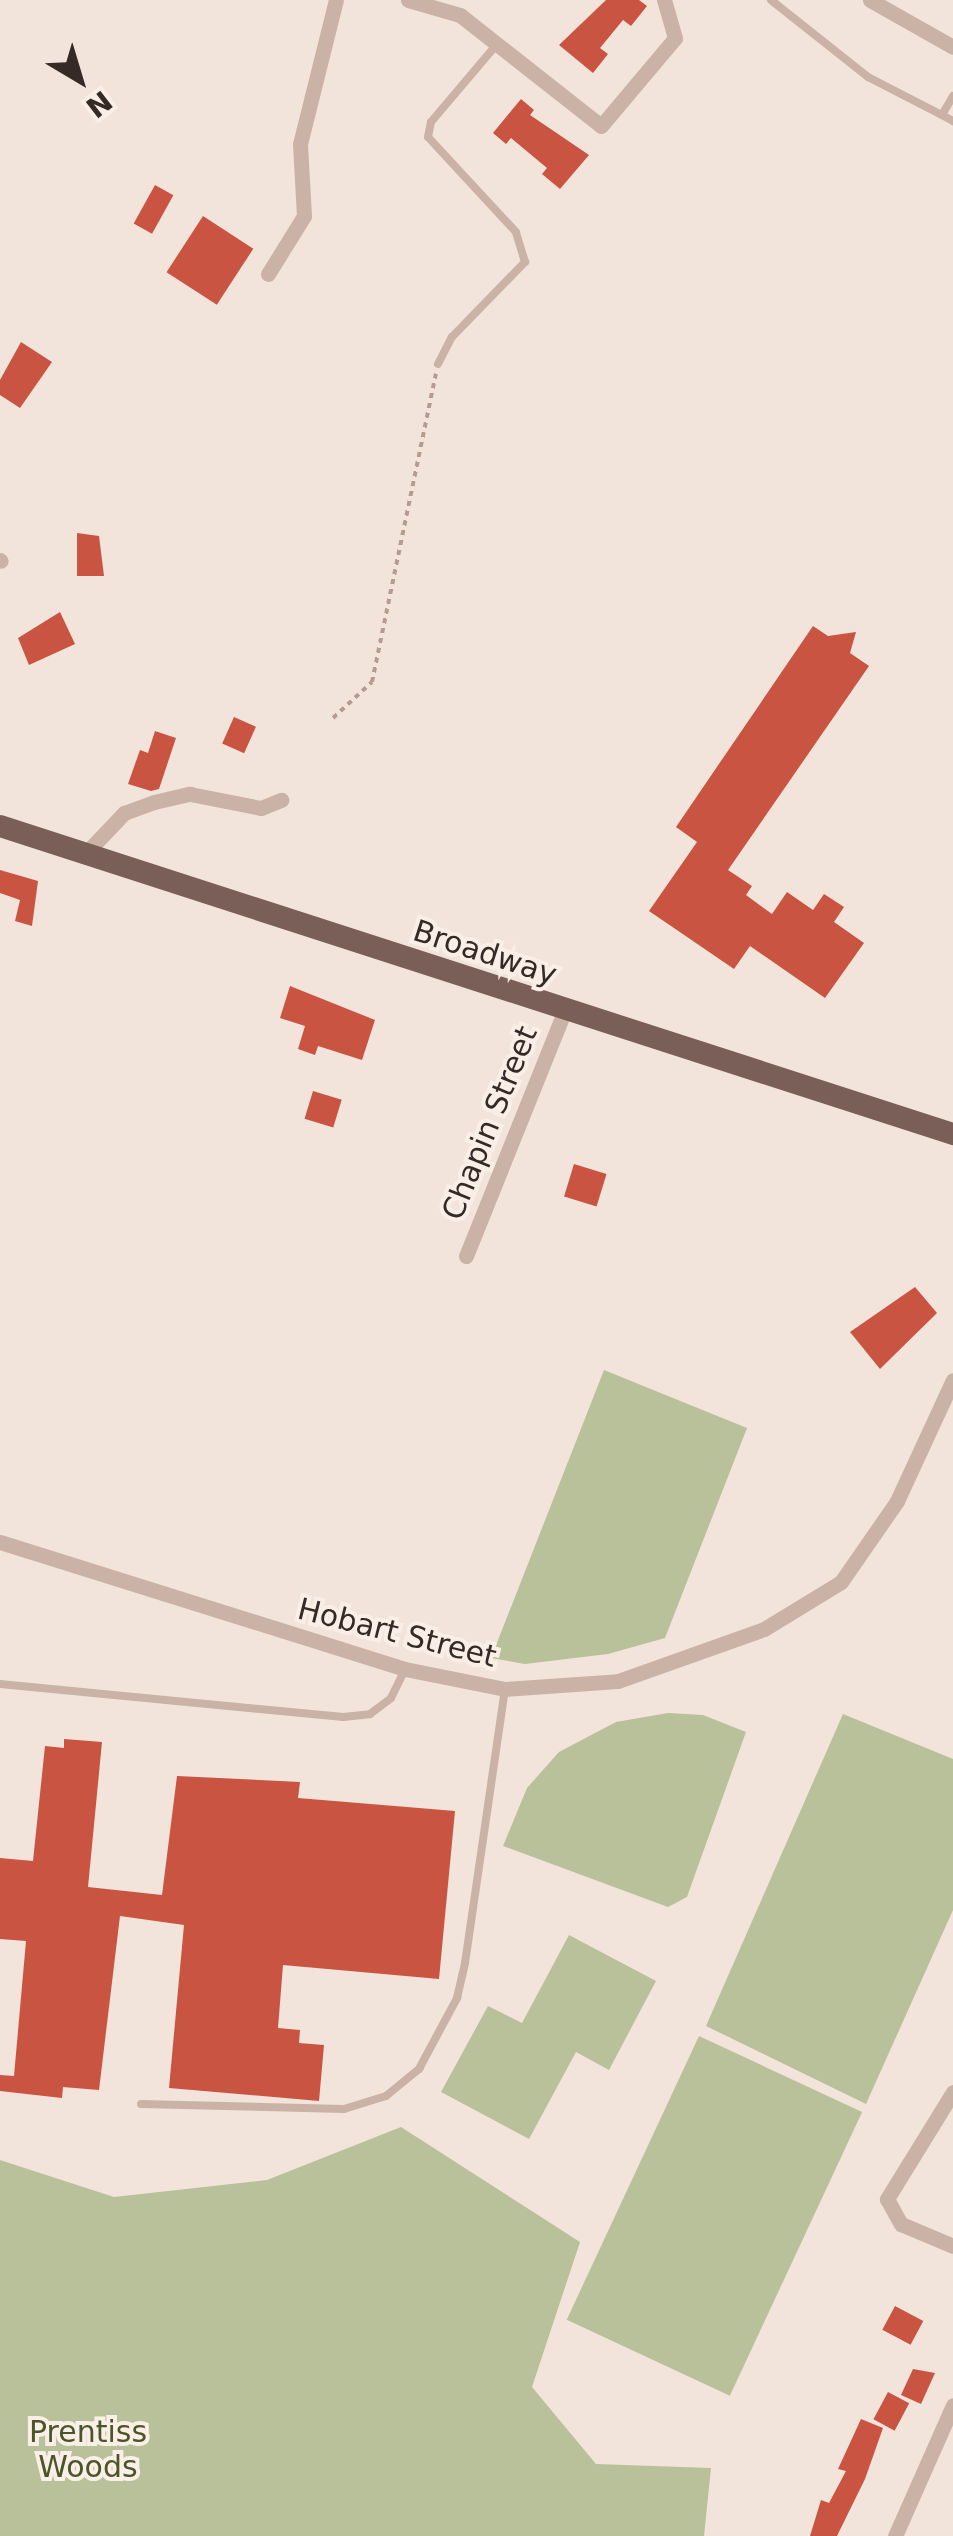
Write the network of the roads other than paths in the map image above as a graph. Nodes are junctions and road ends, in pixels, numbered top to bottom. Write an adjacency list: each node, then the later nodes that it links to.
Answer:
1 (336, 0): 12 (street)
2 (408, 0): 6 (street)
3 (664, 0): 7 (street)
4 (771, 0): 10 (lane)
5 (870, 0): 8 (street)
6 (430, 3): 7 (street)
7 (498, 43): 13 (lane)
8 (953, 48)
9 (953, 96): 10 (lane)
10 (942, 115): 11 (lane)
11 (953, 121)
12 (268, 274)
13 (438, 364)
14 (281, 800): 16 (street)
15 (0, 826): 16 (main road, Broadway)
16 (85, 854): 17 (main road, Broadway)
17 (564, 1010): 18 (main road, Broadway); 19 (street, Chapin Street)
18 (953, 1134)
19 (466, 1256)
20 (953, 1380): 24 (street, Hobart Street)
21 (0, 1542): 22 (street, Hobart Street)
22 (405, 1669): 23 (lane); 24 (street, Hobart Street)
23 (0, 1684)
24 (505, 1689): 26 (lane)
25 (952, 2094): 27 (street)
26 (141, 2104)
27 (953, 2246)
28 (953, 2405): 29 (street)
29 (895, 2536)

